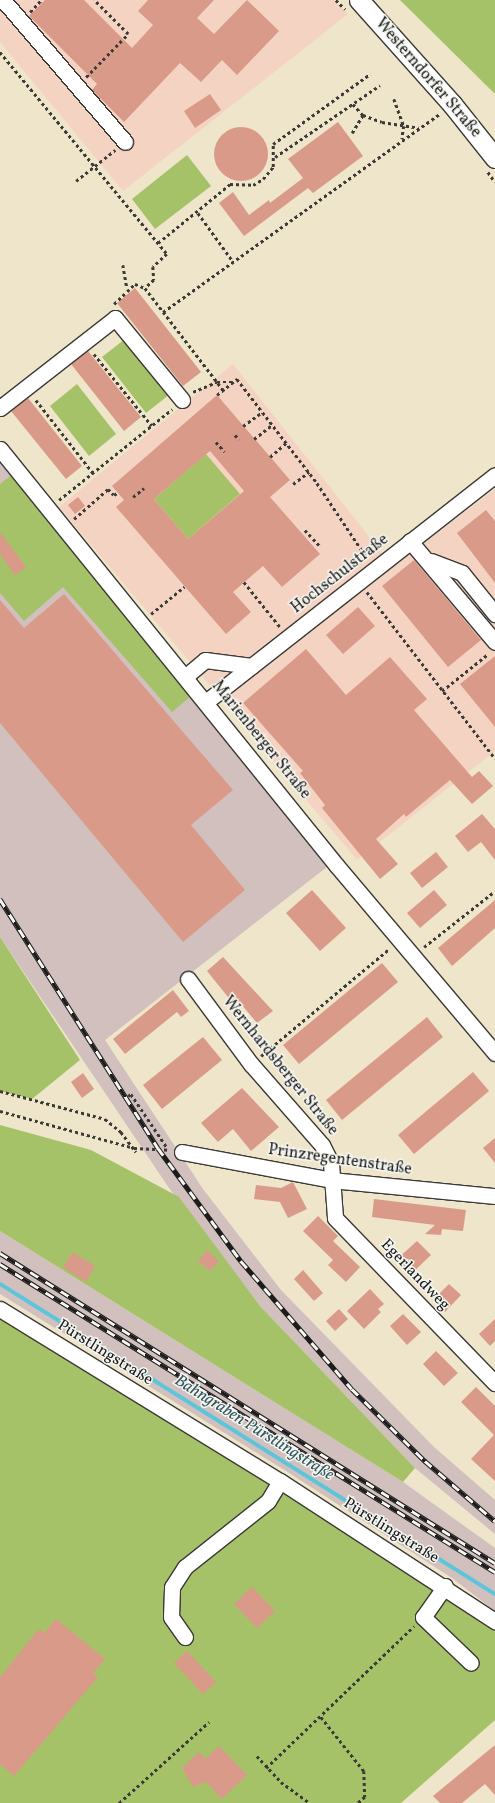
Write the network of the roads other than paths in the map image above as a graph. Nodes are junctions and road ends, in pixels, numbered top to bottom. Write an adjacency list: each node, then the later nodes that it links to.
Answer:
1 (3, 0): 3 (street)
2 (359, 0): 4 (main road, Westerndorfer Straße)
3 (125, 142)
4 (495, 158)
5 (182, 400): 6 (street)
6 (0, 408)
7 (0, 449): 14 (street, Marienberger Straße)
8 (495, 475): 9 (street, Hochschulstraße)
9 (410, 541): 10 (street); 13 (street, Hochschulstraße)
10 (426, 559): 11 (street); 12 (street)
11 (494, 614)
12 (495, 642)
13 (252, 666): 14 (street); 15 (street, Hochschulstraße)
14 (186, 676): 15 (street, Marienberger Straße)
15 (207, 701): 17 (street, Marienberger Straße)
16 (188, 979): 19 (street, Wernhardsberger Straße)
17 (495, 1053)
18 (175, 1151): 19 (street, Prinzregentenstraße)
19 (331, 1180): 20 (street, Prinzregentenstraße); 22 (street, Egerlandweg)
20 (495, 1196)
21 (0, 1309): 23 (street, Pürstlingstraße)
22 (495, 1383)
23 (280, 1482): 24 (street, Pürstlingstraße); 26 (street)
24 (445, 1586): 25 (street, Pürstlingstraße); 27 (street)
25 (495, 1622)
26 (185, 1637)
27 (471, 1663)

